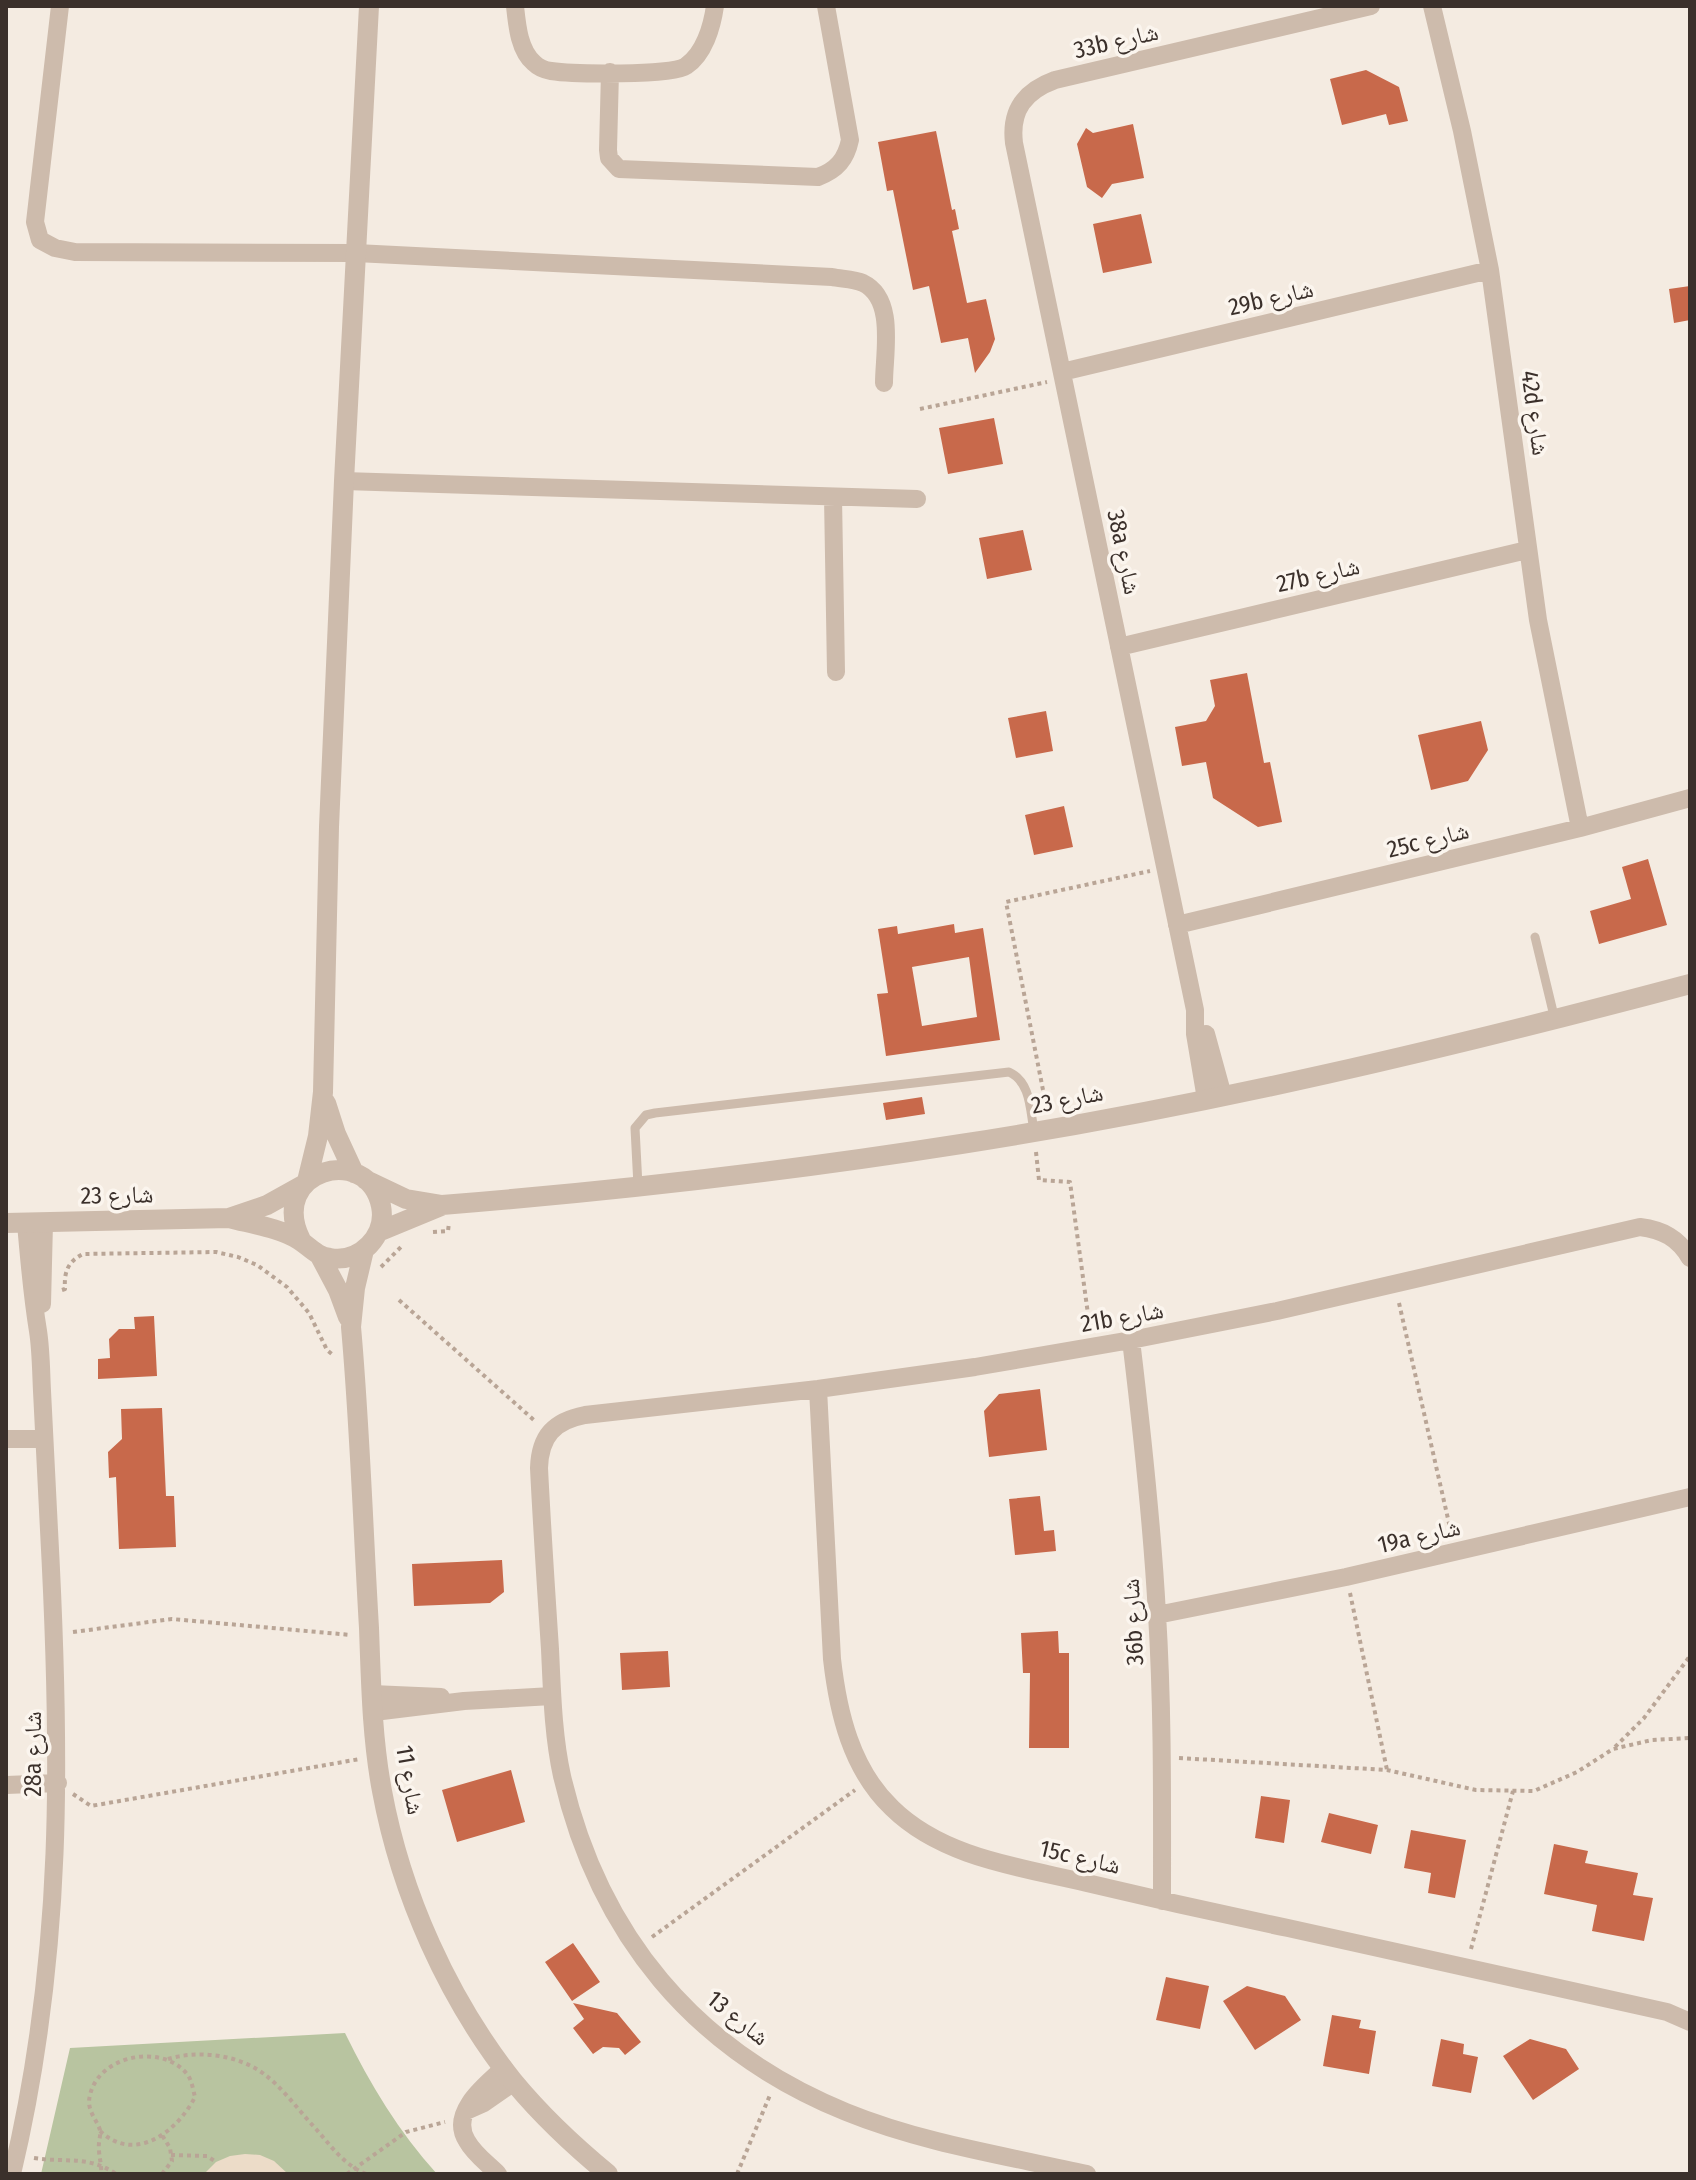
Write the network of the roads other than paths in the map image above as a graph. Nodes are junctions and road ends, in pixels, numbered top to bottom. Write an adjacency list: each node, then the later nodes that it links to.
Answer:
1 (60, 6): 10 (street)
2 (369, 6): 10 (street)
3 (515, 6): 8 (street)
4 (715, 6): 8 (street)
5 (826, 6): 8 (street)
6 (1371, 6): 9 (street, 33b شارع)
7 (1432, 6): 11 (street, 42d شارع)
8 (610, 72)
9 (1020, 104): 12 (street, 38a شارع)
10 (356, 253): 13 (street); 14 (street)
11 (1490, 270): 12 (street, 29b شارع); 17 (street, 42d شارع)
12 (1063, 375): 18 (street, 38a شارع)
13 (884, 383)
14 (344, 481): 15 (street); 26 (street)
15 (833, 497): 16 (street); 19 (street)
16 (917, 499)
17 (1527, 550): 18 (street, 27b شارع); 21 (street, 42d شارع)
18 (1119, 647): 22 (street, 38a شارع)
19 (836, 672)
20 (1690, 798): 21 (street, 25c شارع)
21 (1580, 828): 22 (street, 25c شارع)
22 (1177, 925): 27 (street, 38a شارع)
23 (1535, 937): 25 (lane)
24 (1690, 984): 25 (street, شارع 23)
25 (1555, 1020): 27 (street, شارع 23)
26 (323, 1092): 29 (street); 30 (street)
27 (1215, 1097): 28 (street, شارع 23)
28 (1042, 1130): 31 (street, شارع 23); 31 (lane)
29 (360, 1177): 30 (street); 32 (street, شارع 23); 35 (street)
30 (305, 1183): 33 (street, شارع 23); 36 (street)
31 (638, 1187): 32 (street, شارع 23)
32 (446, 1205): 35 (street, شارع 23)
33 (229, 1218): 34 (street, شارع 23); 36 (street, شارع 23)
34 (25, 1223): 41 (street, 28a شارع); 41 (street, 28a شارع)
35 (378, 1232): 37 (street)
36 (301, 1240): 38 (street)
37 (364, 1250): 38 (street); 40 (street, شارع 11)
38 (320, 1256): 40 (street, شارع 11)
39 (1690, 1258): 42 (street, 21b شارع)
40 (351, 1327): 50 (street, شارع 11)
41 (38, 1330): 46 (street, 28a شارع)
42 (1131, 1340): 43 (street, 21b شارع); 48 (street, 36b شارع)
43 (818, 1389): 44 (street, 21b شارع); 53 (street, 15c شارع)
44 (548, 1432): 49 (street, شارع 13)
45 (6, 1439): 46 (street)
46 (44, 1439): 51 (street, 28a شارع)
47 (1690, 1497): 48 (street, 19a شارع)
48 (1157, 1615): 53 (street, 36b شارع)
49 (552, 1696): 50 (street); 59 (street, شارع 13)
50 (373, 1703): 55 (street, شارع 11)
51 (58, 1783): 52 (street); 56 (street, 28a شارع)
52 (6, 1785)
53 (1162, 1901): 54 (street, 15c شارع)
54 (1690, 2022)
55 (509, 2075): 57 (street); 58 (street, شارع 11)
56 (12, 2174)
57 (498, 2174)
58 (608, 2174)
59 (1087, 2174)

